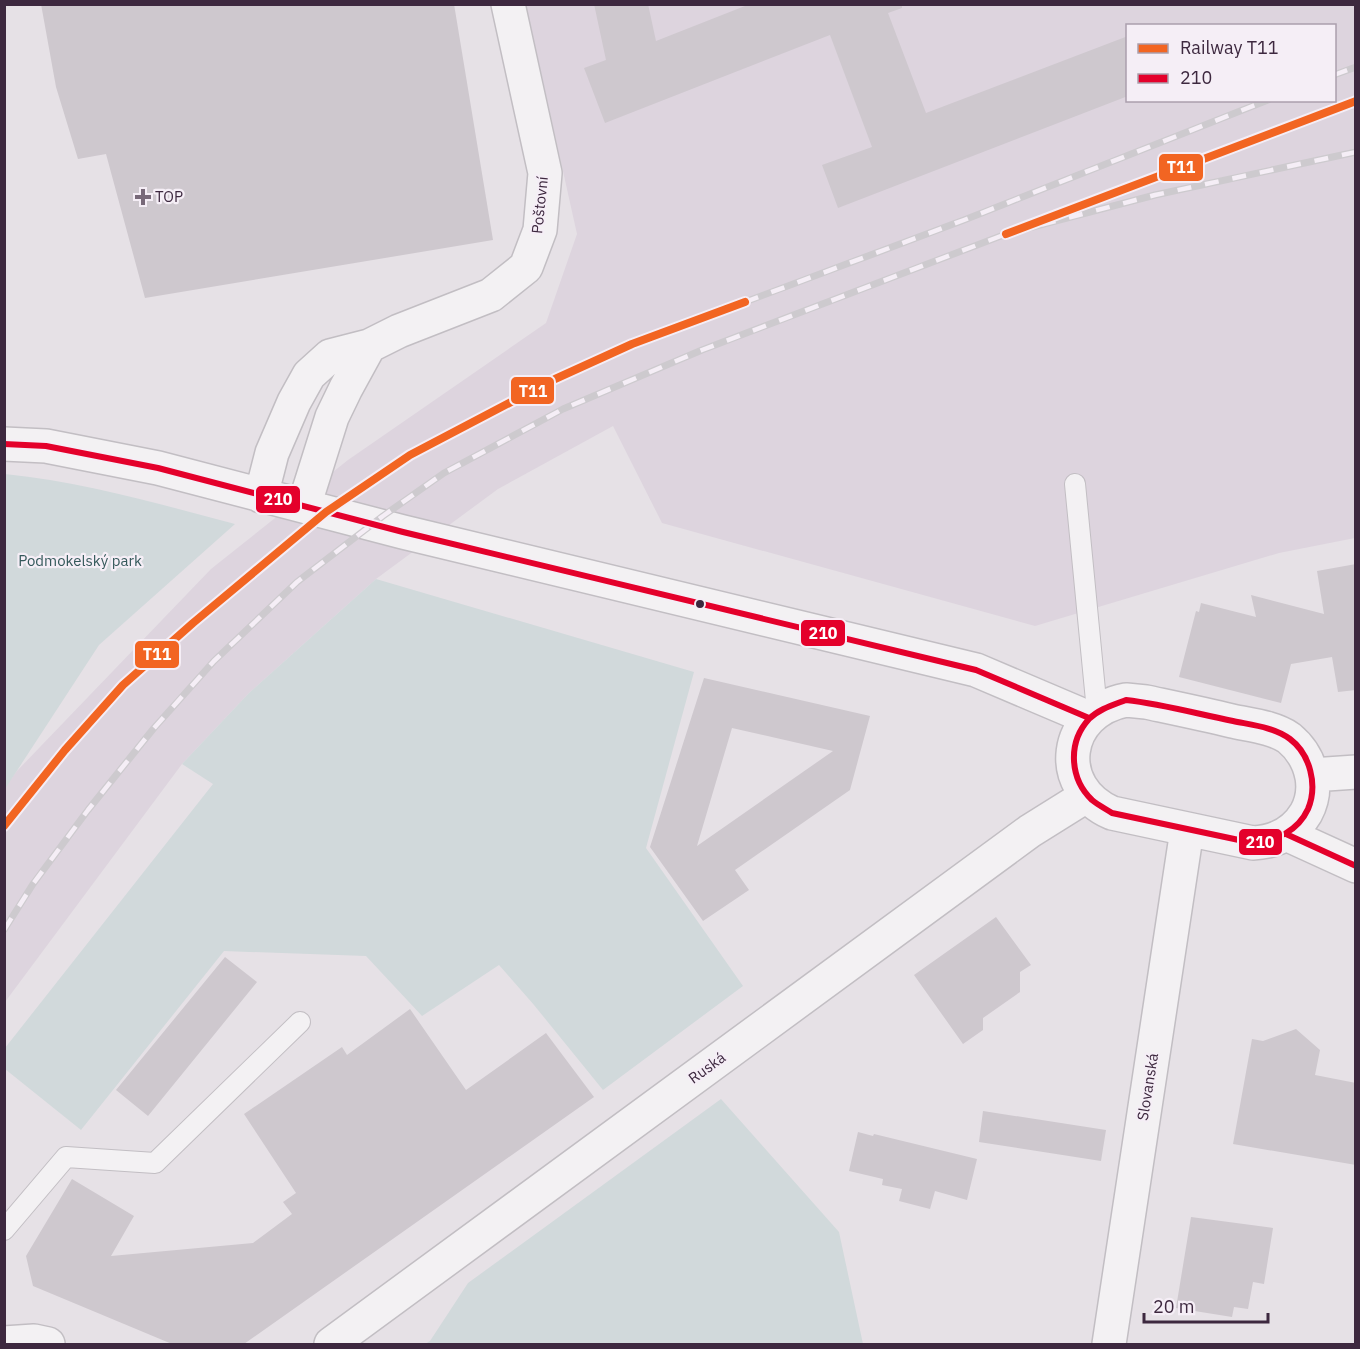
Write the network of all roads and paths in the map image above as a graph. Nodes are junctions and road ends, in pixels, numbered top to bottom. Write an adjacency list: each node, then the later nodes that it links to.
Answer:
1 (508, 4): 2 (street, Poštovní)
2 (369, 346): 5 (street, Poštovní); 6 (street)
3 (4, 444): 5 (street)
4 (1075, 484): 7 (lane)
5 (261, 496): 6 (street)
6 (304, 506): 7 (street)
7 (1093, 714): 9 (street); 10 (street)
8 (1356, 772): 9 (street)
9 (1312, 775): 12 (street)
10 (1086, 796): 11 (street); 18 (street, Ruská)
11 (1187, 830): 12 (street); 19 (street, Slovanská)
12 (1286, 834): 13 (street)
13 (1356, 866)
14 (300, 1022): 15 (lane)
15 (4, 1230)
16 (4, 1343): 17 (street)
17 (48, 1344)
18 (331, 1344)
19 (1109, 1344)

